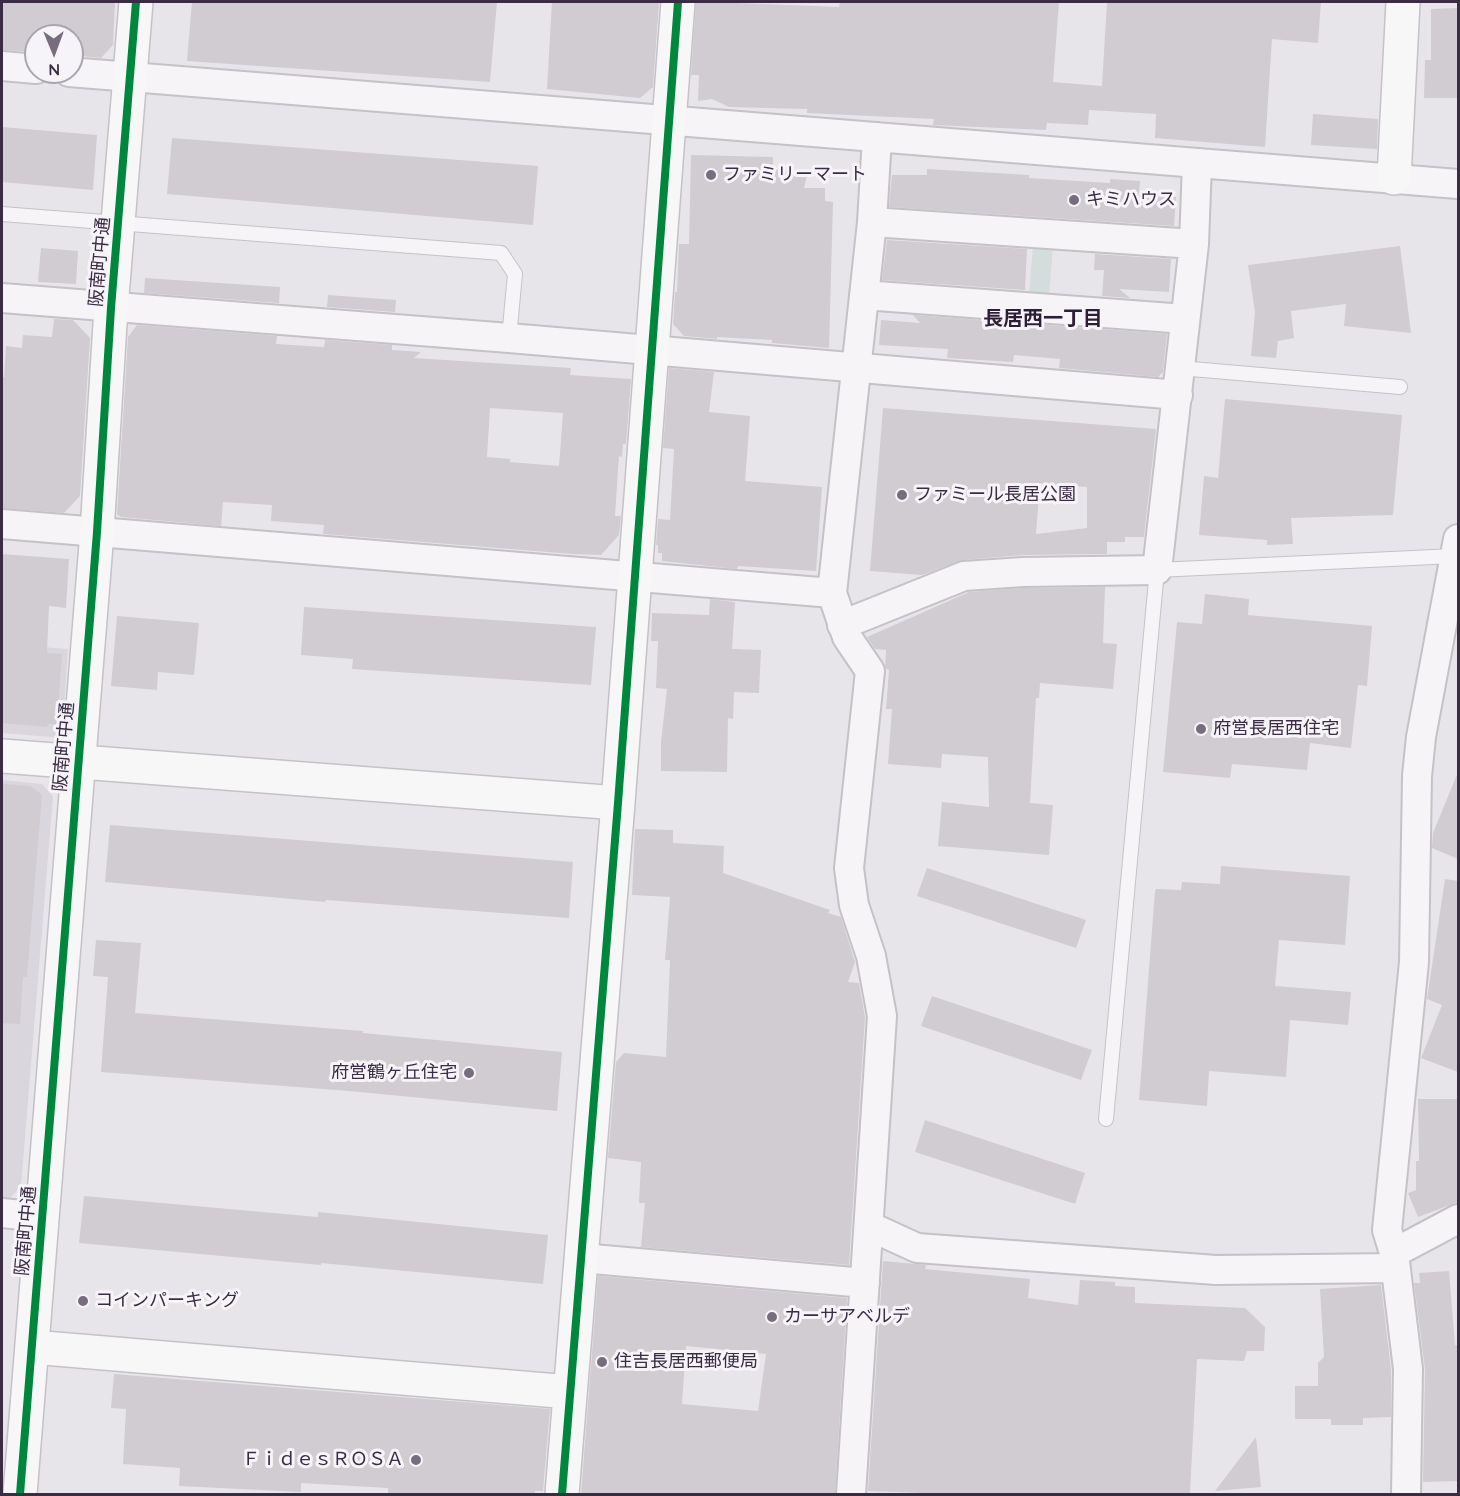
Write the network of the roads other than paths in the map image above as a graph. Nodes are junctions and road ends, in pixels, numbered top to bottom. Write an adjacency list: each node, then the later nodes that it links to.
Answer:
1 (136, 2): 7 (street, 阪南町中通)
2 (678, 2): 8 (street)
3 (1403, 2): 11 (street)
4 (2, 66): 5 (street)
5 (24, 68)
6 (84, 73): 7 (street)
7 (130, 77): 8 (street); 15 (street, 阪南町中通)
8 (668, 120): 9 (street); 22 (street)
9 (877, 137): 10 (street); 14 (street)
10 (1197, 163): 11 (street); 16 (street)
11 (1394, 178): 12 (street)
12 (1458, 184)
13 (2, 214): 15 (lane)
14 (872, 222): 16 (street); 17 (street)
15 (118, 224): 19 (street, 阪南町中通); 21 (lane)
16 (1194, 244): 20 (street)
17 (864, 295): 20 (street); 23 (street)
18 (2, 298): 19 (street)
19 (111, 308): 21 (street); 27 (street, 阪南町中通)
20 (1185, 319): 24 (street)
21 (509, 338): 22 (street)
22 (651, 350): 23 (street); 30 (street)
23 (855, 368): 24 (street); 31 (street)
24 (1179, 382): 25 (lane); 29 (street)
25 (1400, 387)
26 (2, 524): 27 (street)
27 (97, 532): 30 (street); 34 (street, 阪南町中通)
28 (1457, 547): 29 (lane); 42 (street)
29 (1157, 570): 32 (street); 36 (lane)
30 (635, 577): 31 (street); 35 (street)
31 (832, 593): 32 (street)
32 (842, 625): 40 (street)
33 (2, 756): 34 (street)
34 (78, 762): 35 (street); 38 (street, 阪南町中通)
35 (618, 802): 41 (street)
36 (1106, 1119)
37 (2, 1214): 38 (street)
38 (42, 1217): 44 (street, 阪南町中通)
39 (1458, 1219): 42 (street)
40 (869, 1226): 42 (street); 43 (street)
41 (581, 1258): 43 (street); 45 (street)
42 (1394, 1260): 49 (street)
43 (865, 1283): 48 (street)
44 (32, 1347): 45 (street); 46 (street, 阪南町中通)
45 (570, 1392): 47 (street)
46 (20, 1494)
47 (562, 1494)
48 (851, 1494)
49 (1406, 1494)

